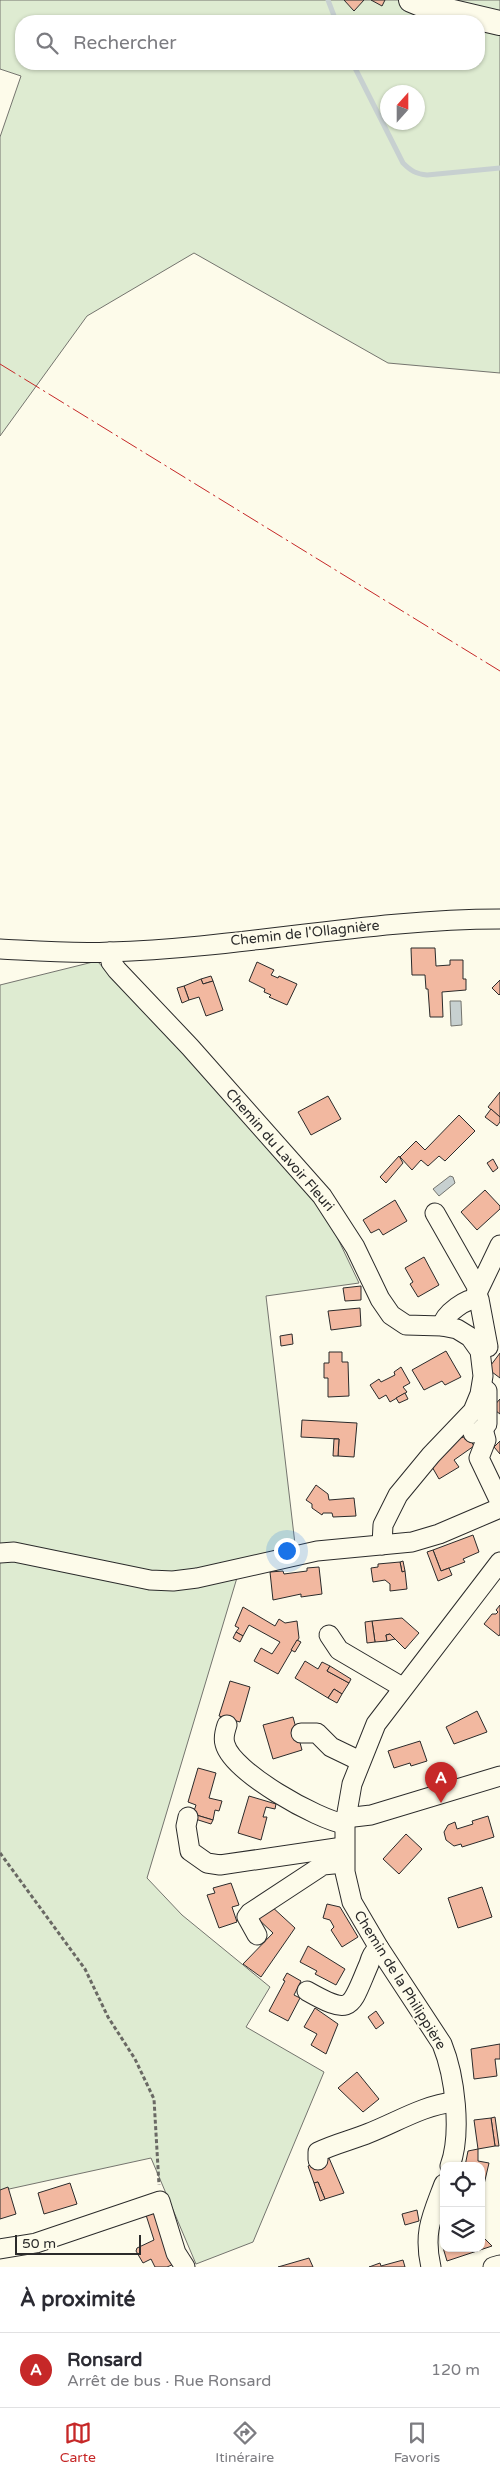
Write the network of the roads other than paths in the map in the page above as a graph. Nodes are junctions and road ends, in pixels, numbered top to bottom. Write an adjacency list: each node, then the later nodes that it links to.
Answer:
1 (411, 0): 2 (main road)
2 (463, 15)
3 (485, 20): 4 (main road)
4 (500, 23)
5 (500, 919): 7 (street, Chemin de l'Ollagnière)
6 (0, 949): 7 (street, Chemin de l'Ollagnière)
7 (110, 952): 11 (street, Chemin du Lavoir Fleuri)
8 (435, 1212): 10 (street)
9 (500, 1244): 10 (street)
10 (477, 1294): 11 (street); 12 (street)
11 (442, 1326): 12 (street, Chemin du Lavoir Fleuri)
12 (489, 1347): 13 (street)
13 (481, 1387): 14 (street); 15 (street)
14 (483, 1429): 15 (street); 16 (street)
15 (456, 1431): 18 (street)
16 (500, 1502)
17 (500, 1508): 18 (street)
18 (382, 1545): 19 (street)
19 (0, 1553)
20 (500, 1562): 22 (street, Chemin de la Philippière)
21 (329, 1634): 22 (street)
22 (402, 1688): 25 (street, Chemin de la Philippière)
23 (227, 1725): 29 (street)
24 (301, 1733): 25 (street)
25 (360, 1761): 29 (street, Chemin de la Philippière)
26 (500, 1776): 29 (street)
27 (251, 1792): 29 (street)
28 (188, 1817): 29 (street)
29 (344, 1837): 30 (street); 31 (street, Chemin de la Philippière)
30 (257, 1935)
31 (379, 1948): 32 (street); 33 (street, Chemin de la Philippière)
32 (307, 1991)
33 (454, 2102): 34 (street); 35 (street, Chemin de la Philippière)
34 (318, 2160)
35 (451, 2162)
36 (440, 2196): 40 (street)
37 (0, 2249): 39 (street)
38 (500, 2265): 41 (street)
39 (185, 2267)
40 (431, 2267)
41 (493, 2267)

